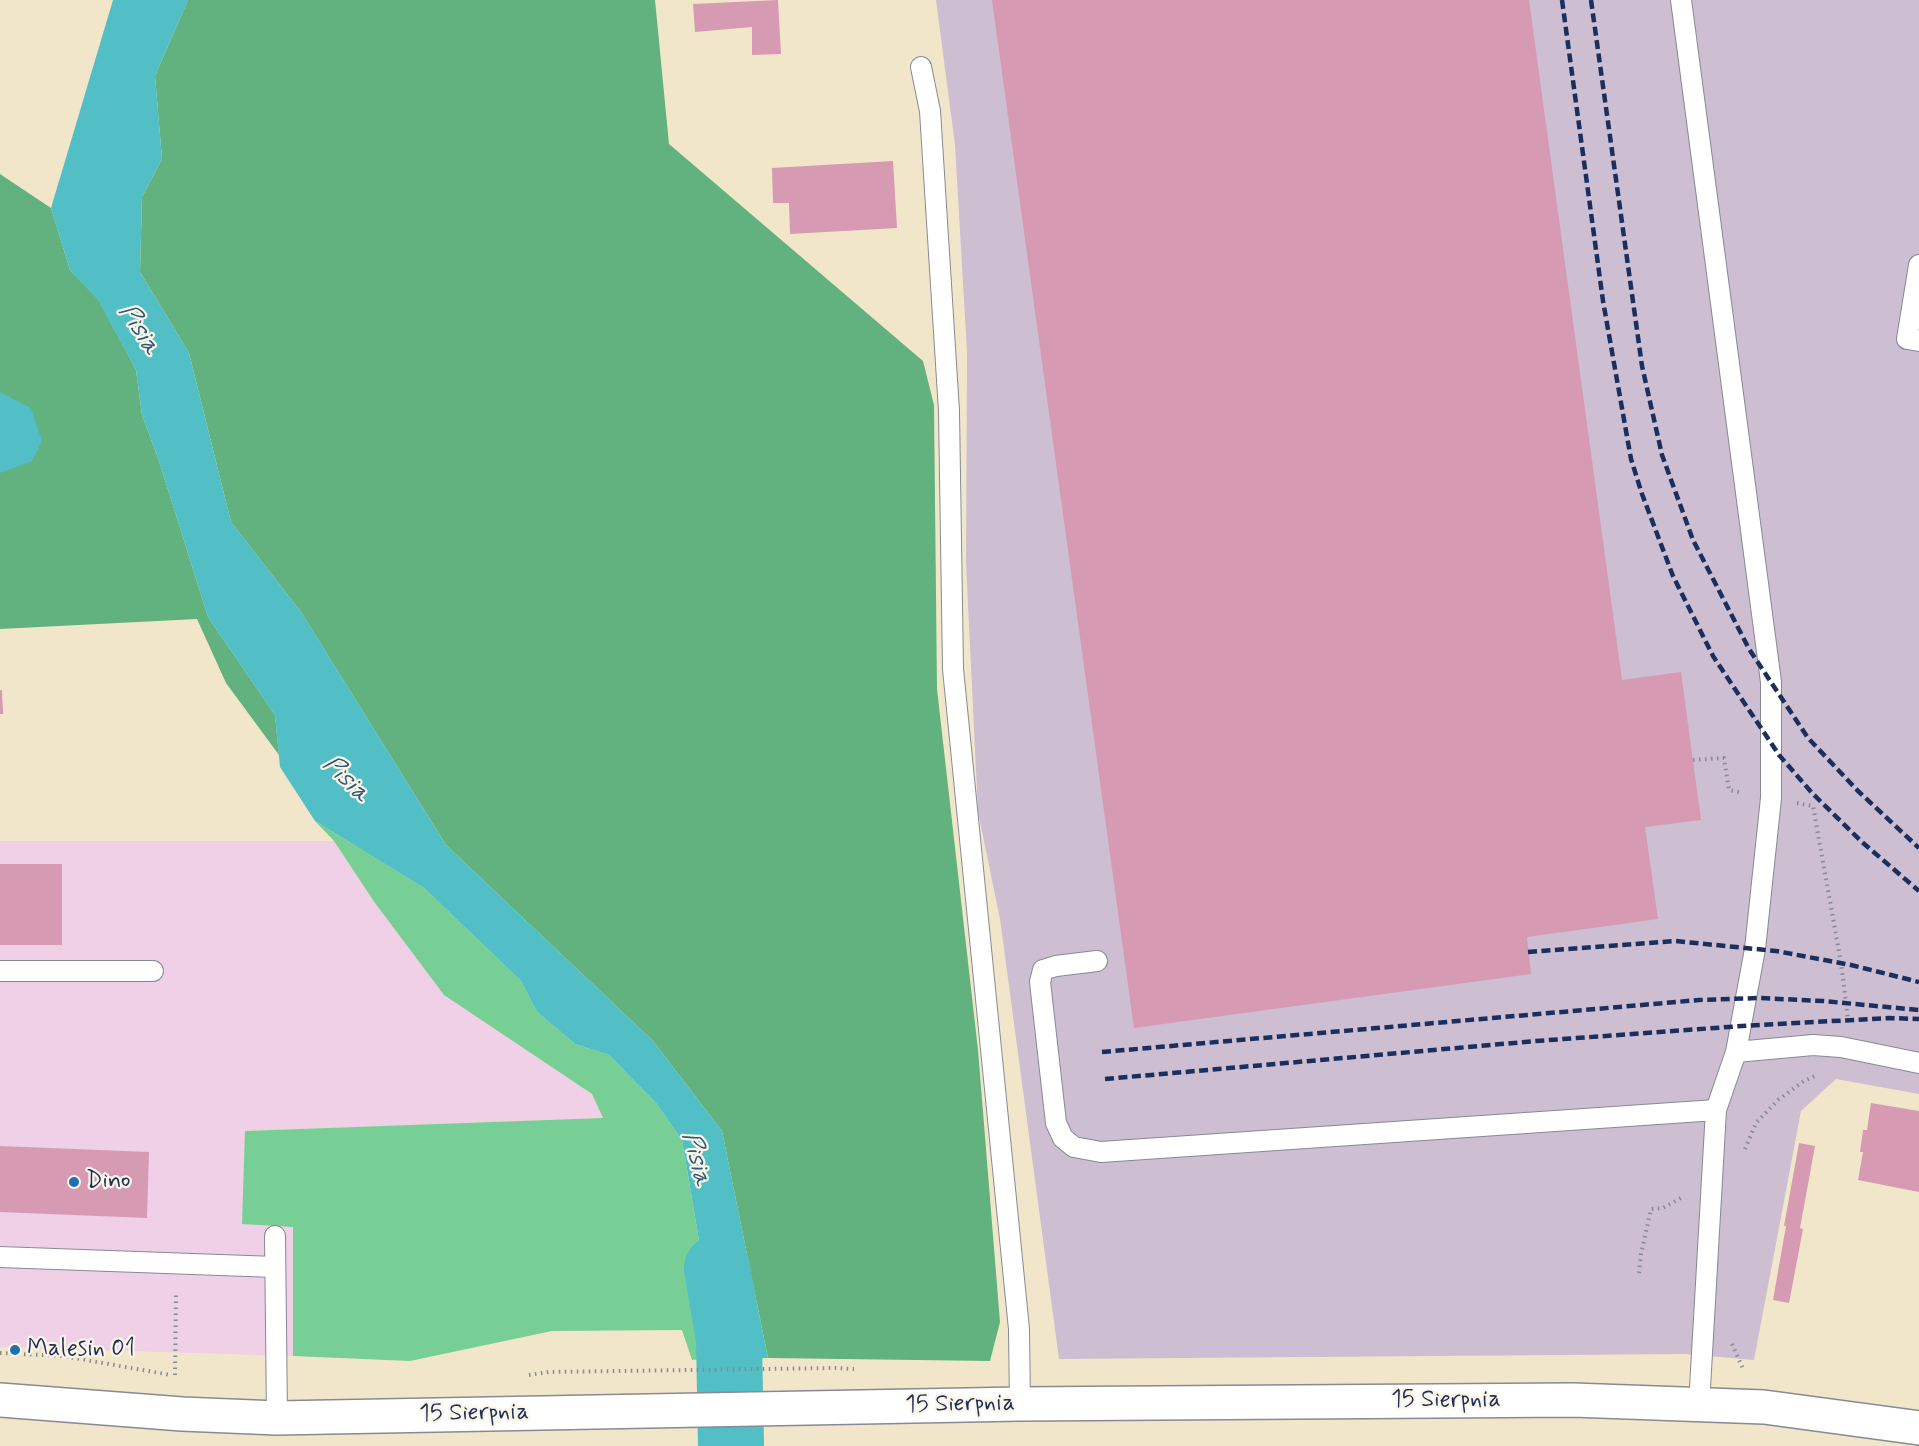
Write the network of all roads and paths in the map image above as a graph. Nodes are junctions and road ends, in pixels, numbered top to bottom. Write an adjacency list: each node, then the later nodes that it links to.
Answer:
1 (1681, 0): 6 (lane)
2 (921, 67): 25 (lane)
3 (1919, 266): 4 (lane)
4 (1919, 341)
5 (1693, 760): 6 (path)
6 (1771, 798): 10 (path); 11 (lane)
7 (1097, 961): 13 (lane)
8 (0, 971): 9 (lane)
9 (153, 971)
10 (1841, 1047): 11 (lane); 12 (lane); 14 (path)
11 (1736, 1052): 13 (lane)
12 (1919, 1063)
13 (1716, 1110): 26 (lane)
14 (1744, 1159)
15 (275, 1236): 18 (lane)
16 (0, 1257): 17 (lane)
17 (177, 1262): 18 (lane); 21 (path)
18 (275, 1267): 27 (lane)
19 (0, 1353): 21 (path)
20 (836, 1368): 23 (path)
21 (175, 1376): 22 (path)
22 (185, 1377)
23 (518, 1377)
24 (0, 1400): 27 (main road, 15 Sierpnia)
25 (1020, 1404): 26 (main road, 15 Sierpnia); 27 (main road, 15 Sierpnia)
26 (1699, 1405): 28 (main road, 15 Sierpnia)
27 (277, 1418)
28 (1919, 1428)

